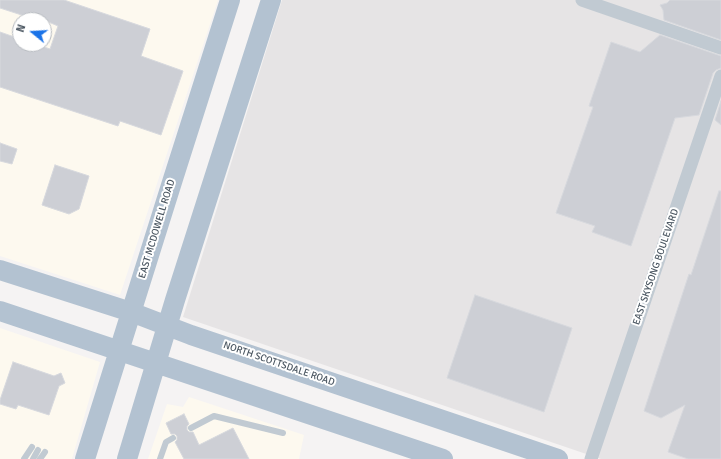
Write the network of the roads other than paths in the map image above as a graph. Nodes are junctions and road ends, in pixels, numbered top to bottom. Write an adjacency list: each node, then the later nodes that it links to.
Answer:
1 (230, 0): 8 (main road, EAST MCDOWELL ROAD)
2 (271, 0): 9 (main road)
3 (582, 0): 4 (street)
4 (721, 48)
5 (721, 76): 24 (street, EAST SKYSONG BOULEVARD)
6 (0, 270): 8 (main road, NORTH SCOTTSDALE ROAD)
7 (0, 311): 10 (main road)
8 (131, 312): 9 (main road, NORTH SCOTTSDALE ROAD); 10 (main road, EAST MCDOWELL ROAD)
9 (168, 325): 11 (main road); 23 (main road, NORTH SCOTTSDALE ROAD)
10 (118, 351): 11 (main road); 19 (main road, EAST MCDOWELL ROAD)
11 (156, 364): 20 (main road); 22 (main road)
12 (191, 428): 13 (lane)
13 (283, 433)
14 (173, 438): 21 (lane)
15 (38, 450): 16 (lane); 17 (lane); 18 (lane)
16 (24, 459)
17 (33, 459)
18 (40, 459)
19 (85, 459)
20 (127, 459)
21 (160, 459)
22 (443, 459)
23 (558, 459)
24 (591, 459)

